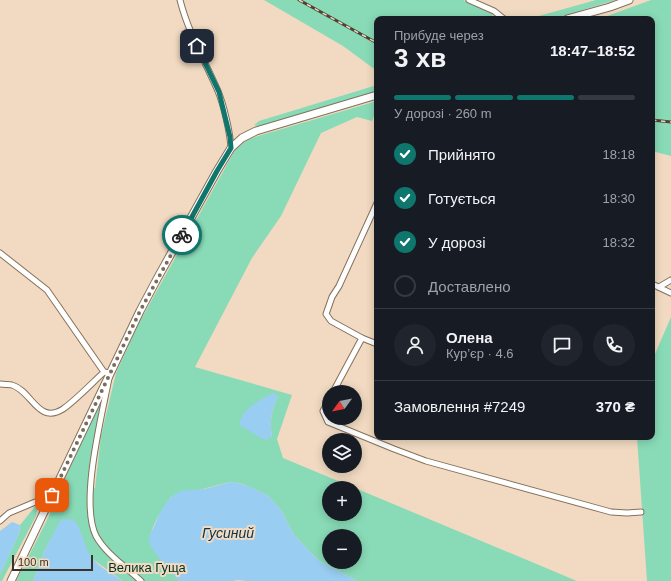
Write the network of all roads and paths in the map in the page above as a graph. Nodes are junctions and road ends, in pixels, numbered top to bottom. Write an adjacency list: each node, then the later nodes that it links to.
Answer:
1 (180, 0): 7 (street)
2 (469, 0): 4 (street)
3 (629, 0): 5 (main road)
4 (500, 16)
5 (578, 16)
6 (374, 96): 7 (main road)
7 (231, 148): 16 (main road)
8 (374, 211): 14 (street)
9 (0, 253): 16 (street)
10 (671, 280): 12 (street)
11 (655, 285): 12 (street)
12 (660, 287): 13 (street)
13 (671, 293)
14 (362, 338): 15 (street); 18 (street)
15 (374, 343)
16 (107, 372): 17 (street); 20 (main road); 24 (street)
17 (0, 384)
18 (337, 385)
19 (336, 425): 21 (street)
20 (52, 495): 22 (street); 23 (main road)
21 (641, 512)
22 (0, 521)
23 (10, 581)
24 (141, 581)

